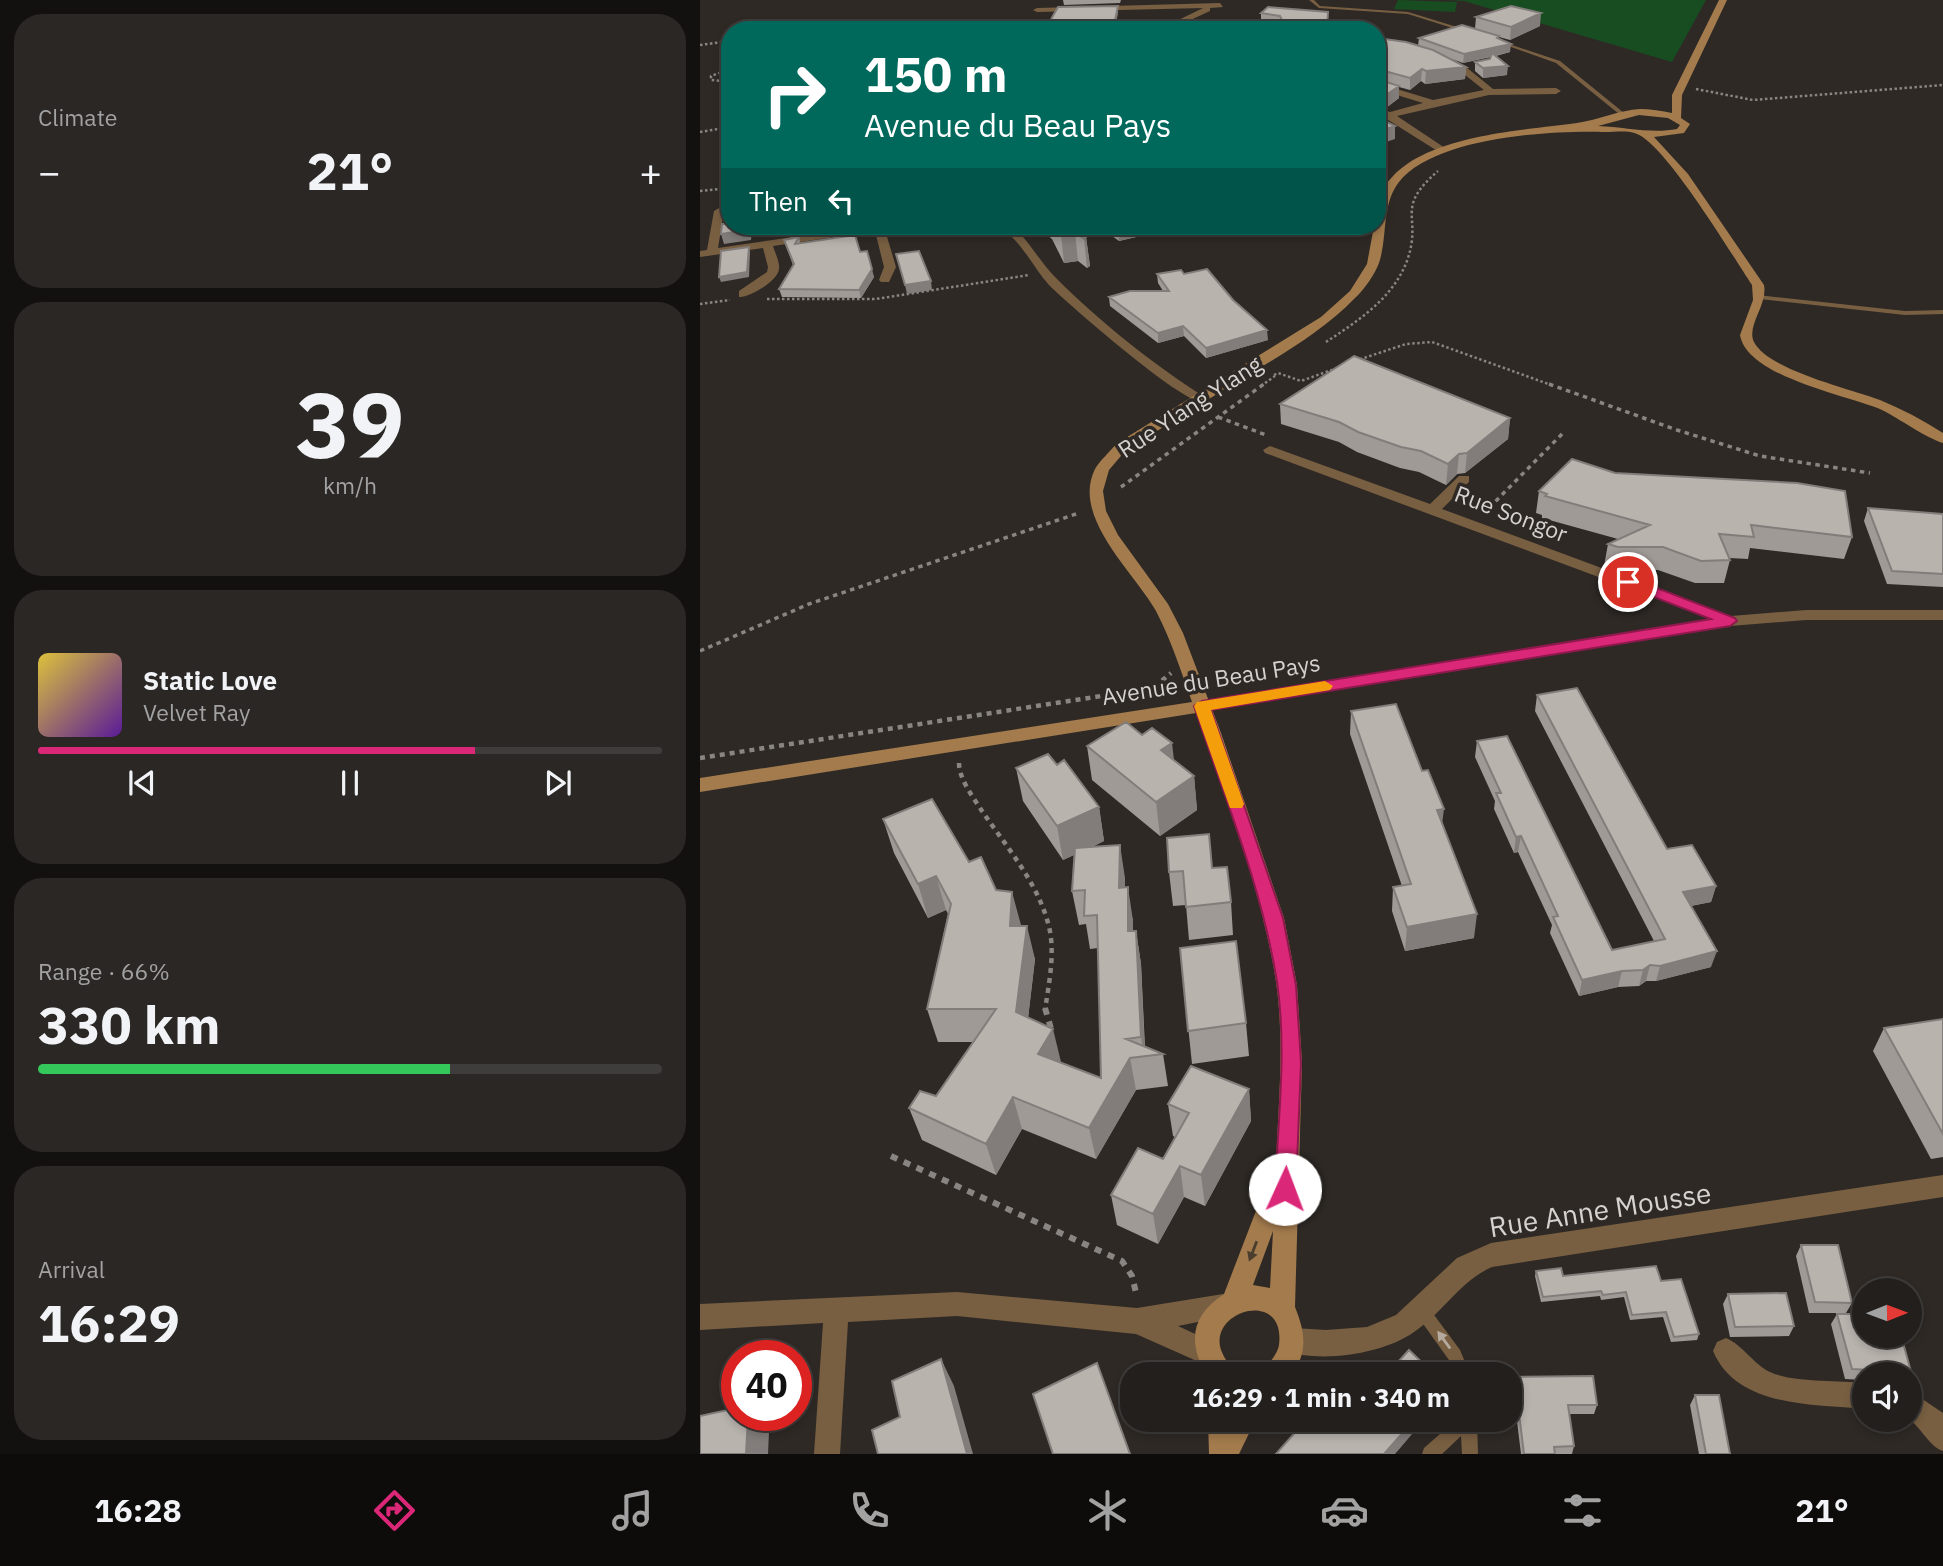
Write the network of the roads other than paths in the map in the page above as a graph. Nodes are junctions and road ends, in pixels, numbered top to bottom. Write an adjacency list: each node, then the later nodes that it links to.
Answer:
1 (1311, 0): 8 (lane)
2 (1723, 0): 16 (street)
3 (1223, 2): 4 (street); 6 (street)
4 (1037, 10)
5 (1255, 15): 7 (street)
6 (1182, 21)
7 (1243, 21)
8 (1475, 34)
9 (1488, 38): 18 (lane)
10 (1432, 57): 12 (street)
11 (1475, 66): 12 (street)
12 (1464, 69): 15 (street)
13 (1386, 88): 17 (street)
14 (1556, 91): 15 (street)
15 (1489, 92): 17 (street)
16 (1672, 96): 19 (street); 22 (street)
17 (1432, 103): 21 (street)
18 (1611, 105): 19 (lane); 23 (lane)
19 (1642, 112): 22 (street); 23 (street)
20 (1386, 113): 21 (street)
21 (1390, 115): 27 (street)
22 (1677, 117): 26 (street)
23 (1626, 118): 24 (street); 25 (street)
24 (1570, 128): 25 (street); 27 (street, Rue Ylang Ylang)
25 (1638, 132): 26 (street); 28 (street)
26 (1675, 133): 28 (street)
27 (1443, 150): 29 (street, Rue Ylang Ylang)
28 (1684, 176): 39 (street)
29 (1386, 195)
30 (719, 211): 36 (street)
31 (829, 235): 35 (street)
32 (885, 235): 37 (street)
33 (1016, 235): 41 (street)
34 (1378, 235): 41 (street, Rue Ylang Ylang)
35 (767, 244): 36 (street); 38 (street)
36 (706, 254)
37 (886, 280)
38 (743, 294)
39 (1760, 298): 40 (lane); 42 (street)
40 (1943, 312)
41 (1198, 399): 48 (street, Rue Ylang Ylang)
42 (1943, 439)
43 (1270, 450): 45 (street, Rue Songor)
44 (1464, 479): 45 (street, Rue Songor)
45 (1434, 509): 47 (street, Rue Songor)
46 (1943, 615): 47 (street)
47 (1730, 621): 48 (lane, Avenue du Beau Pays)
48 (1202, 706): 49 (street, Avenue du Beau Pays); 50 (street, Rue Ylang Ylang)
49 (700, 785)
50 (1286, 1164): 52 (street, Rue Ylang Ylang, one-way to 52); 54 (street, Rue Ylang Ylang)
51 (1943, 1186): 53 (street, Rue Anne Mousse)
52 (1229, 1303): 54 (street); 57 (street); 61 (street, Rue Ylang Ylang)
53 (1421, 1308): 58 (street, Rue Anne Mousse); 63 (lane, one-way to 53)
54 (1282, 1309): 58 (street)
55 (836, 1310): 56 (street); 57 (street); 71 (street)
56 (700, 1317)
57 (1137, 1321): 60 (street)
58 (1293, 1341): 62 (street)
59 (1726, 1351): 64 (street)
60 (1207, 1362)
61 (1216, 1362)
62 (1286, 1362)
63 (1458, 1362)
64 (1852, 1394)
65 (1922, 1413): 70 (street)
66 (1222, 1432): 72 (street)
67 (1236, 1432): 72 (street)
68 (1455, 1432): 73 (lane)
69 (1469, 1432): 74 (lane)
70 (1943, 1438)
71 (827, 1454)
72 (1224, 1454)
73 (1430, 1454)
74 (1470, 1454)

